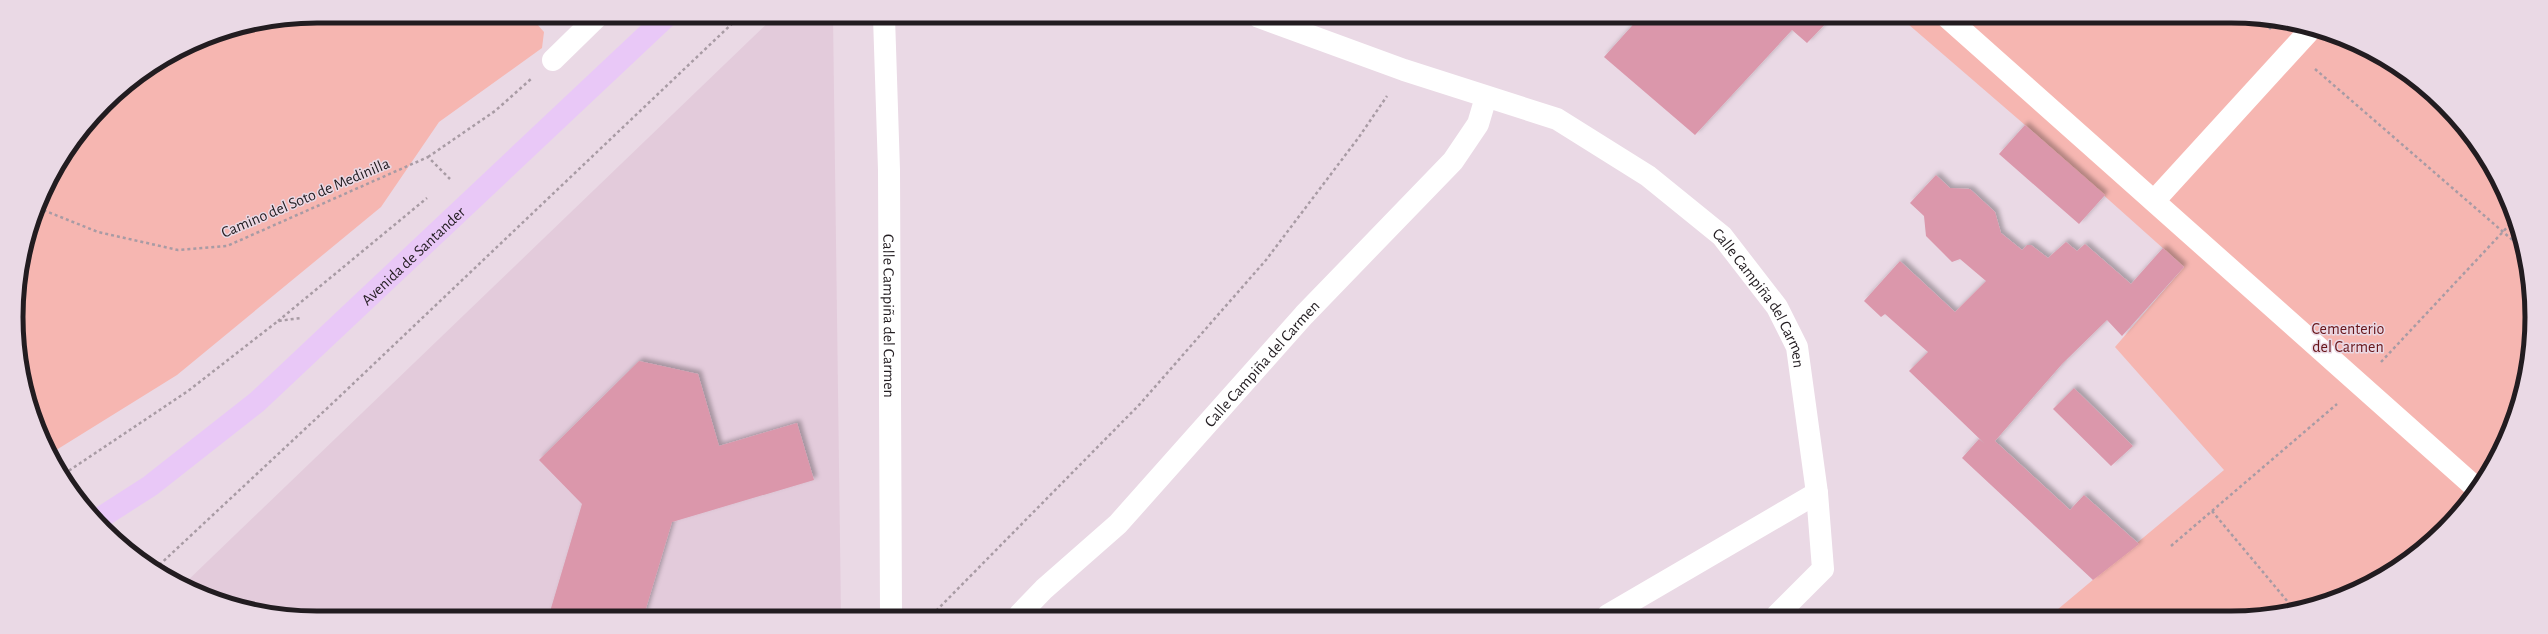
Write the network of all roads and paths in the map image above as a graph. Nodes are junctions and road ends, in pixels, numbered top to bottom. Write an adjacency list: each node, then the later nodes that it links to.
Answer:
1 (591, 23): 10 (street)
2 (660, 23): 18 (main road, Avenida de Santander)
3 (733, 23): 31 (path)
4 (884, 23): 33 (street, Calle Campiña del Carmen)
5 (1275, 23): 11 (street, Calle Campiña del Carmen)
6 (1954, 23): 19 (street)
7 (2267, 26): 9 (path)
8 (2307, 33): 9 (street)
9 (2292, 50): 19 (street); 21 (path)
10 (552, 60): 13 (path, Camino del Soto de Medinilla)
11 (1404, 70): 12 (street, Calle Campiña del Carmen); 34 (path)
12 (1486, 97): 27 (street, Calle Campiña del Carmen); 35 (street, Calle Campiña del Carmen)
13 (428, 157): 15 (path); 20 (path, Camino del Soto de Medinilla)
14 (456, 174): 15 (path)
15 (450, 179): 16 (path); 18 (path)
16 (444, 184)
17 (432, 194): 23 (path)
18 (472, 200): 22 (main road, Avenida de Santander)
19 (2154, 201): 25 (street)
20 (43, 210)
21 (2515, 243)
22 (352, 313): 23 (path); 26 (main road, Avenida de Santander)
23 (278, 321): 24 (path)
24 (67, 472)
25 (2472, 484)
26 (150, 486): 28 (main road, Avenida de Santander); 30 (main road, Avenida de Santander)
27 (1817, 493): 36 (street); 37 (street, Calle Campiña del Carmen)
28 (93, 507)
29 (2212, 511): 32 (path)
30 (102, 517)
31 (160, 565)
32 (2290, 605)
33 (891, 611)
34 (936, 611)
35 (1023, 611)
36 (1615, 611)
37 (1781, 611)

